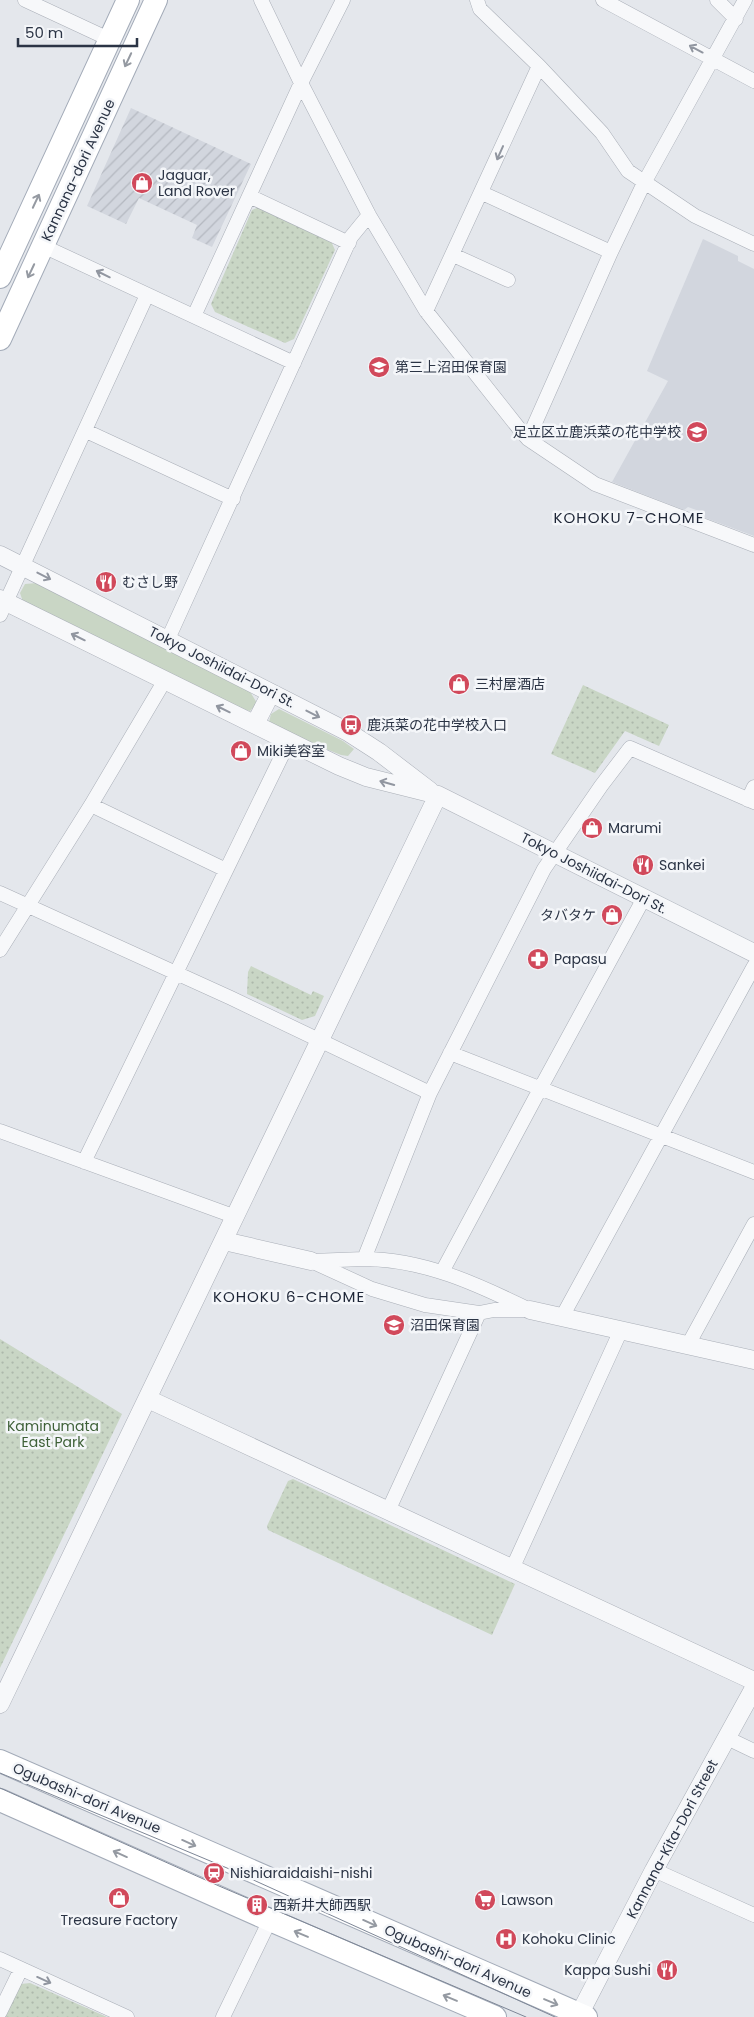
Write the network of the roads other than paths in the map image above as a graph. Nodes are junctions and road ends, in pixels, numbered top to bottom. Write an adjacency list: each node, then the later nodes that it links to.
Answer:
1 (25, 0): 11 (street)
2 (128, 0): 11 (main road, Kannana-dori Avenue)
3 (156, 0): 22 (main road, Kannana-dori Avenue, one-way to 22)
4 (261, 0): 15 (street)
5 (343, 0): 15 (street)
6 (477, 0): 13 (street)
7 (717, 0): 10 (street)
8 (745, 0): 10 (street)
9 (608, 1): 12 (street, one-way to 9)
10 (736, 19): 12 (street)
11 (110, 40): 25 (main road, Kannana-dori Avenue, one-way to 11)
12 (714, 59): 14 (street); 16 (street)
13 (540, 66): 16 (street); 17 (street, one-way to 17)
14 (754, 81)
15 (301, 83): 18 (street); 19 (street)
16 (644, 183): 21 (street); 23 (street)
17 (482, 193): 23 (street); 24 (street)
18 (249, 196): 20 (street); 29 (street)
19 (369, 215): 20 (street); 28 (street)
20 (349, 243): 31 (street)
21 (754, 244)
22 (43, 246): 27 (street, one-way to 22); 30 (main road, Kannana-dori Avenue, one-way to 30)
23 (611, 252): 33 (street)
24 (453, 255): 26 (street); 28 (street)
25 (0, 277)
26 (508, 280)
27 (147, 295): 29 (street); 32 (street)
28 (426, 311): 33 (street)
29 (194, 316): 31 (street)
30 (0, 339)
31 (294, 363): 34 (street)
32 (86, 430): 34 (street); 37 (street)
33 (528, 439): 35 (street)
34 (233, 499): 39 (street)
35 (754, 545)
36 (0, 555): 37 (street, Tokyo Joshiidai-Dori St.)
37 (23, 566): 38 (street); 39 (street, Tokyo Joshiidai-Dori St., one-way to 39)
38 (2, 605): 40 (street, Tokyo Joshiidai-Dori St., one-way to 38)
39 (168, 639): 41 (street, Tokyo Joshiidai-Dori St.)
40 (166, 680): 42 (street, Tokyo Joshiidai-Dori St., one-way to 40); 46 (street)
41 (270, 693): 42 (street); 44 (street, Tokyo Joshiidai-Dori St., one-way to 44)
42 (255, 724): 43 (street, Tokyo Joshiidai-Dori St.)
43 (288, 741): 44 (street, Tokyo Joshiidai-Dori St., one-way to 43); 48 (street)
44 (436, 795): 47 (street, Tokyo Joshiidai-Dori St.); 56 (street)
45 (752, 796): 47 (street)
46 (91, 805): 48 (street); 51 (street)
47 (554, 853): 50 (street, Tokyo Joshiidai-Dori St.); 57 (street)
48 (226, 870): 55 (street)
49 (0, 893): 51 (street)
50 (644, 898): 53 (street, Tokyo Joshiidai-Dori St.); 58 (street)
51 (27, 906): 52 (street); 55 (street)
52 (0, 950)
53 (754, 953)
54 (754, 966): 61 (street)
55 (175, 974): 56 (street); 62 (street)
56 (321, 1042): 59 (street); 64 (street)
57 (450, 1053): 58 (street); 59 (street)
58 (540, 1088): 61 (street); 69 (street)
59 (430, 1093): 67 (street)
60 (0, 1131): 62 (street)
61 (661, 1136): 63 (street); 72 (street)
62 (84, 1162): 64 (street)
63 (754, 1172)
64 (236, 1216): 66 (street)
65 (754, 1224): 74 (street)
66 (224, 1241): 68 (street); 76 (street)
67 (364, 1259): 68 (street); 69 (street)
68 (311, 1261): 71 (street)
69 (442, 1272): 70 (street)
70 (530, 1310): 71 (street); 72 (street)
71 (479, 1313): 77 (street)
72 (562, 1317): 73 (street)
73 (621, 1330): 74 (street); 78 (street)
74 (688, 1345): 75 (street)
75 (754, 1360)
76 (148, 1400): 77 (street); 81 (street)
77 (388, 1510): 78 (street)
78 (512, 1569): 79 (street)
79 (754, 1681)
80 (754, 1688): 82 (street, Kannana-Kita-Dori Street)
81 (0, 1704)
82 (727, 1738): 83 (street); 86 (street, Kannana-Kita-Dori Street)
83 (754, 1751)
84 (0, 1761): 92 (main road, Ogubashi-dori Avenue, one-way to 92)
85 (0, 1800): 88 (main road, one-way to 85)
86 (654, 1870): 87 (street); 92 (street, Kannana-Kita-Dori Street)
87 (754, 1915)
88 (270, 1920): 94 (street); 95 (main road, one-way to 88)
89 (0, 1959): 90 (street)
90 (21, 1969): 91 (street); 93 (street, one-way to 93)
91 (0, 2012)
92 (581, 2016)
93 (127, 2017)
94 (223, 2017)
95 (495, 2017)

